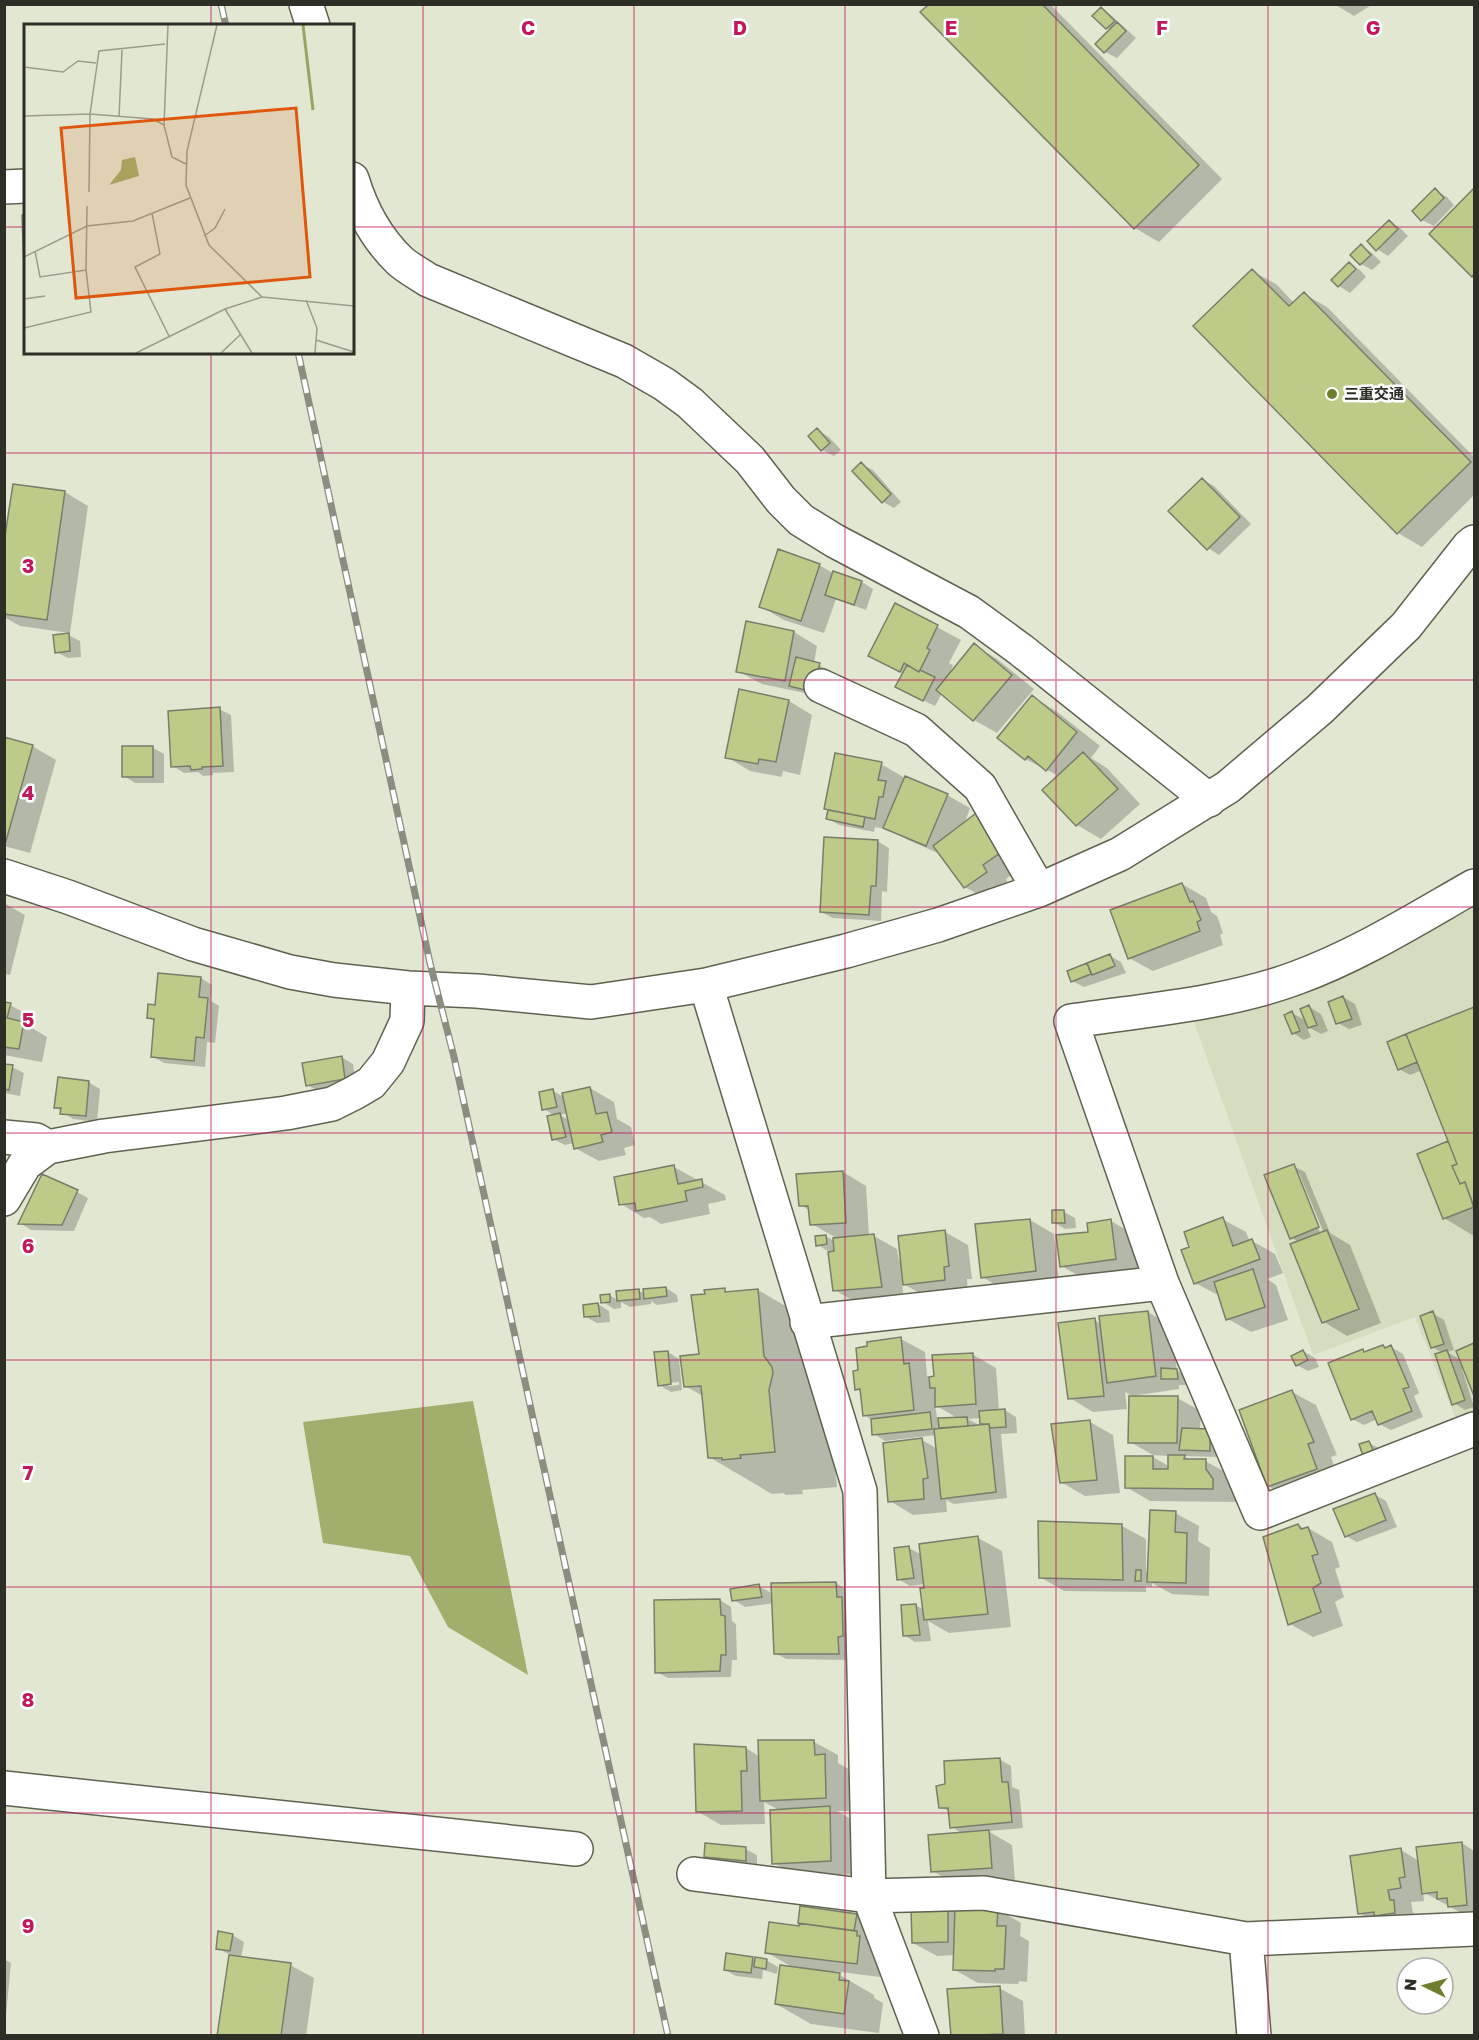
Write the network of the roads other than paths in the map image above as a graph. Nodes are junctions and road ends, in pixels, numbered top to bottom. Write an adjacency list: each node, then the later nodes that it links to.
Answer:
1 (306, 4): 2 (street)
2 (312, 24)
3 (354, 185): 8 (street)
4 (24, 186): 5 (street)
5 (4, 187)
6 (1474, 542): 8 (street)
7 (821, 686): 11 (street)
8 (1209, 800): 11 (street)
9 (4, 876): 13 (street)
10 (1474, 886): 17 (street)
11 (1039, 890): 12 (street)
12 (706, 985): 13 (street); 18 (street)
13 (408, 988): 15 (street)
14 (4, 1137): 15 (street)
15 (48, 1148): 16 (street)
16 (4, 1199)
17 (1162, 1284): 18 (street); 19 (street)
18 (807, 1322): 23 (street)
19 (1474, 1429)
20 (4, 1788): 21 (street)
21 (576, 1849)
22 (694, 1874): 23 (street)
23 (869, 1896): 25 (street); 26 (street)
24 (1474, 1929): 25 (street)
25 (1246, 1939): 27 (street)
26 (922, 2036)
27 (1254, 2036)

